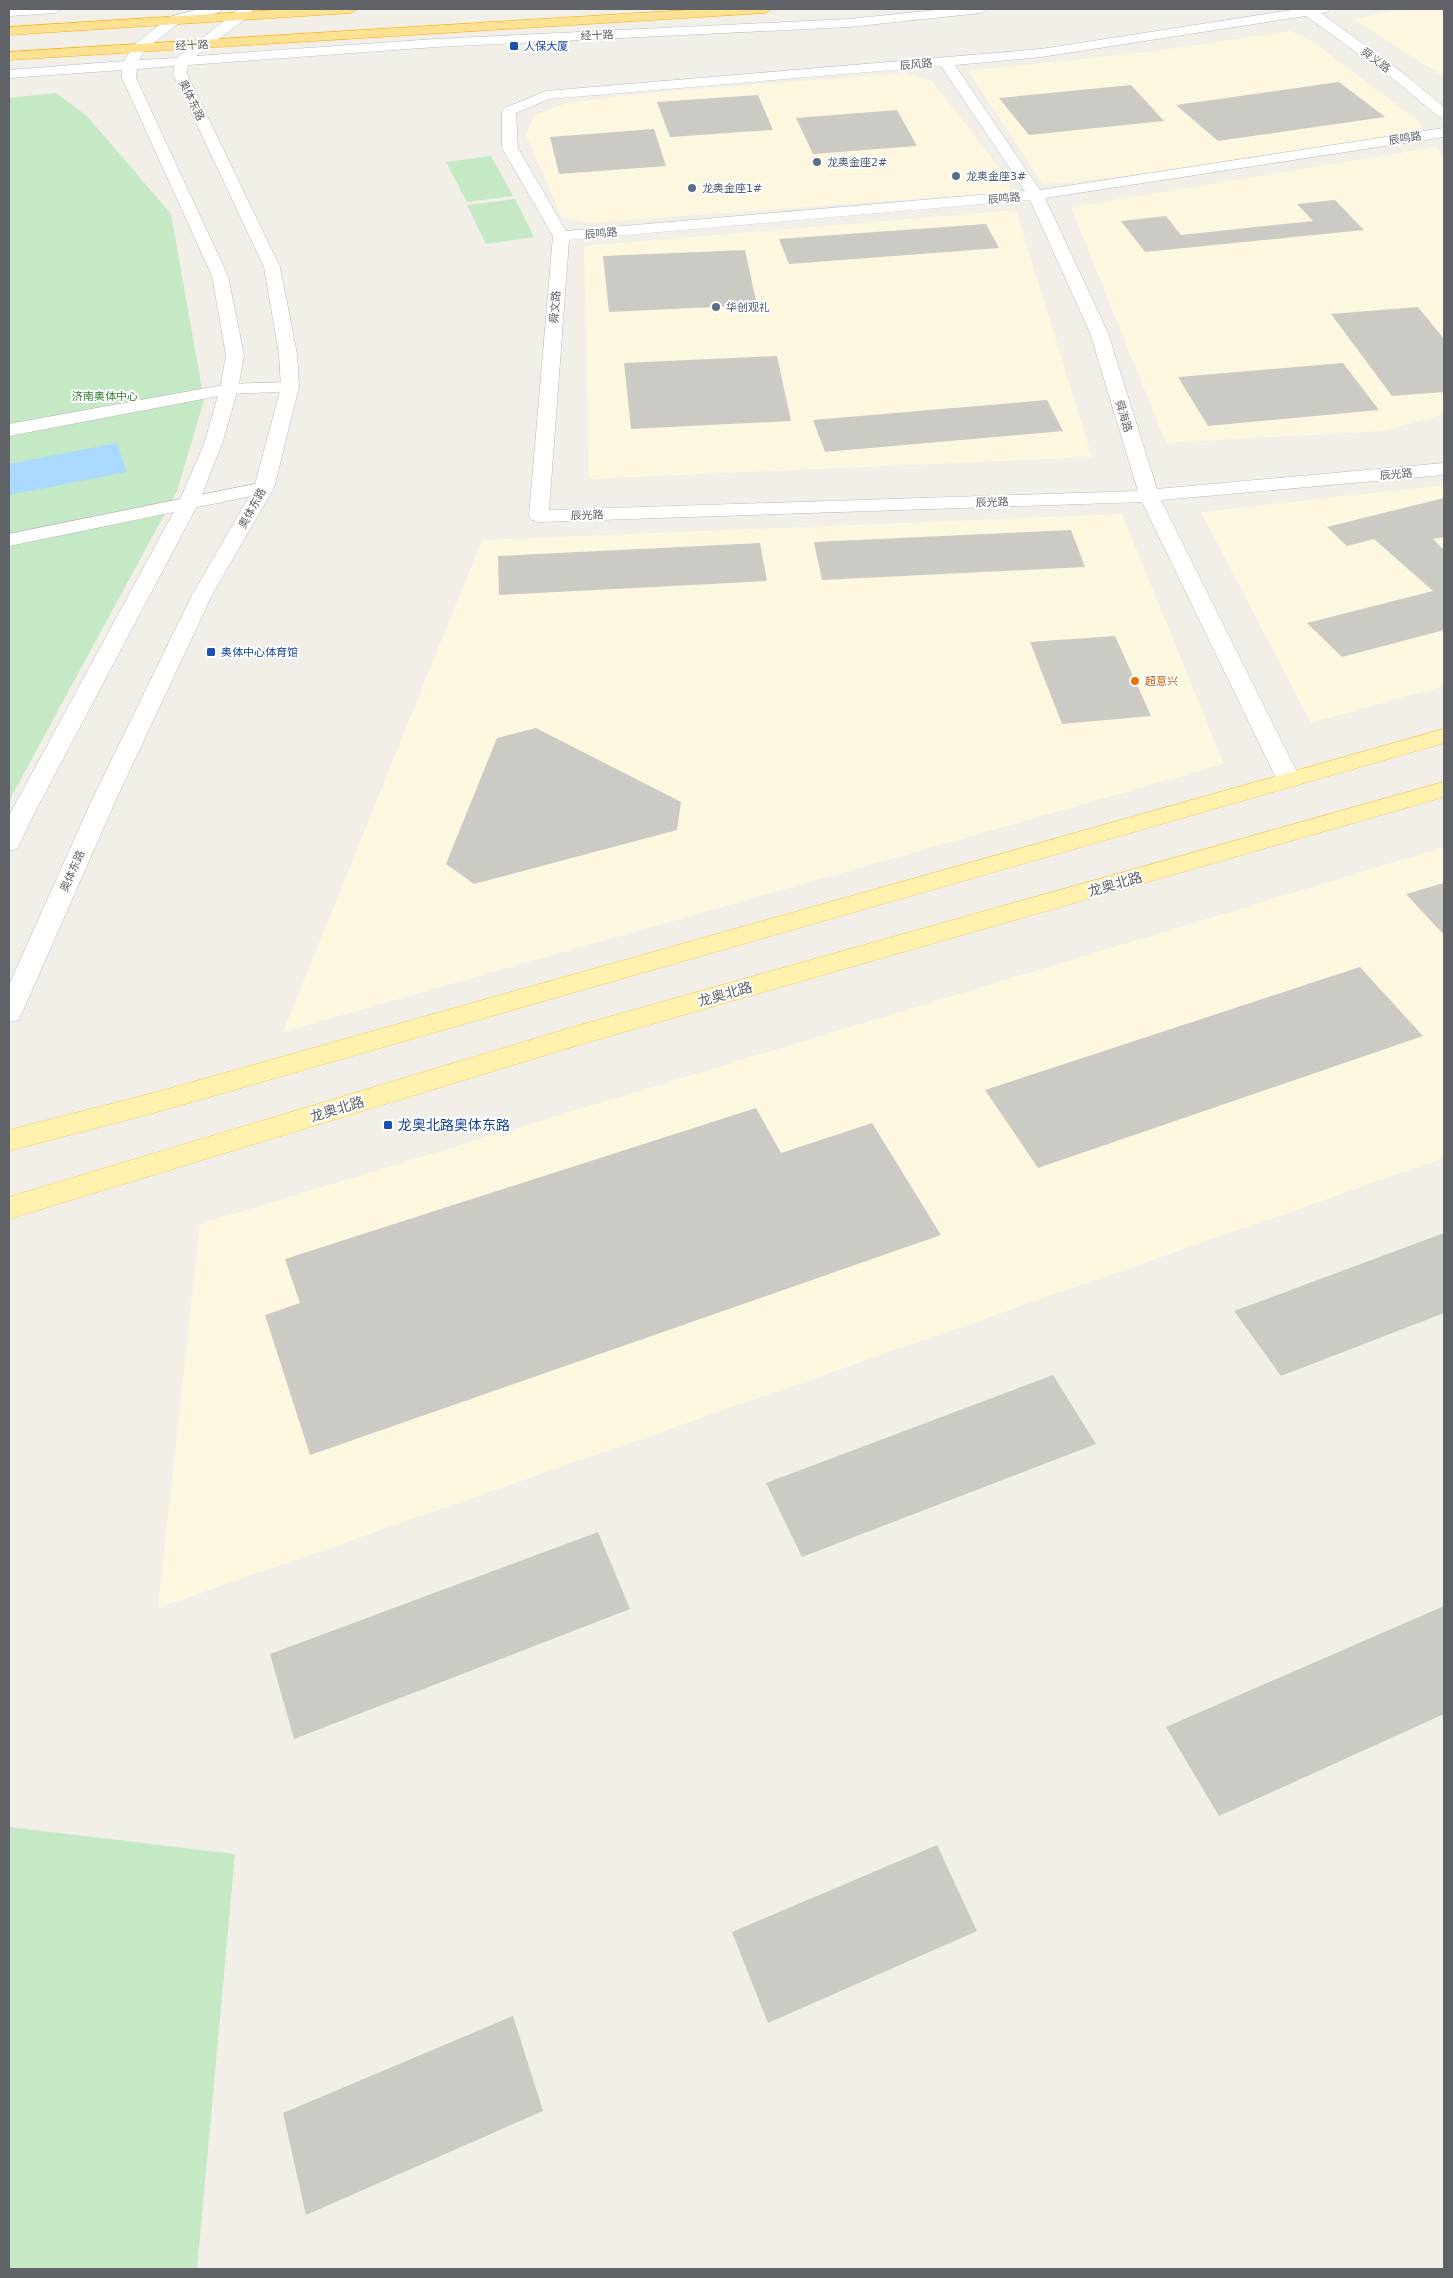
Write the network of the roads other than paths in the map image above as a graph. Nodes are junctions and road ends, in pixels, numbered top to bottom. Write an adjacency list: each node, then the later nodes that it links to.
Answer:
1 (55, 9): 7 (street)
2 (215, 9): 9 (street)
3 (351, 9): 8 (highway, 经十路)
4 (765, 9): 11 (highway, 经十路)
5 (981, 9): 14 (street, 经十路)
6 (1313, 10): 15 (street, 辰风路); 17 (street, 舜义路)
7 (9, 12)
8 (245, 12): 9 (highway, 经十路); 11 (street, 奥体东路)
9 (174, 20): 10 (highway, 经十路); 13 (street)
10 (9, 30)
11 (203, 44): 13 (highway, 经十路); 14 (street, 奥体东路)
12 (9, 56): 13 (highway, 经十路)
13 (135, 56): 14 (street, 经十路); 16 (street, 经十路); 22 (street)
14 (182, 60): 21 (street, 奥体东路)
15 (945, 61): 19 (street, 舜海路); 20 (street, 辰风路)
16 (9, 74)
17 (1444, 114)
18 (1444, 132): 19 (street, 辰鸣路)
19 (1036, 195): 20 (street, 辰鸣路); 26 (street, 舜海路)
20 (561, 236): 28 (street, 舜文路)
21 (290, 387): 22 (street); 25 (street, 奥体东路)
22 (229, 389): 23 (street); 27 (street)
23 (9, 430)
24 (1444, 469): 26 (street, 辰光路)
25 (264, 488): 27 (street); 34 (street, 奥体东路)
26 (1149, 496): 28 (street, 辰光路); 31 (street, 舜海路)
27 (188, 504): 29 (street); 33 (street)
28 (539, 516)
29 (9, 540)
30 (1444, 736): 31 (main road)
31 (1288, 780): 35 (main road)
32 (1444, 789): 36 (main road, 龙奥北路)
33 (9, 843)
34 (9, 1013)
35 (9, 1140)
36 (9, 1208)

